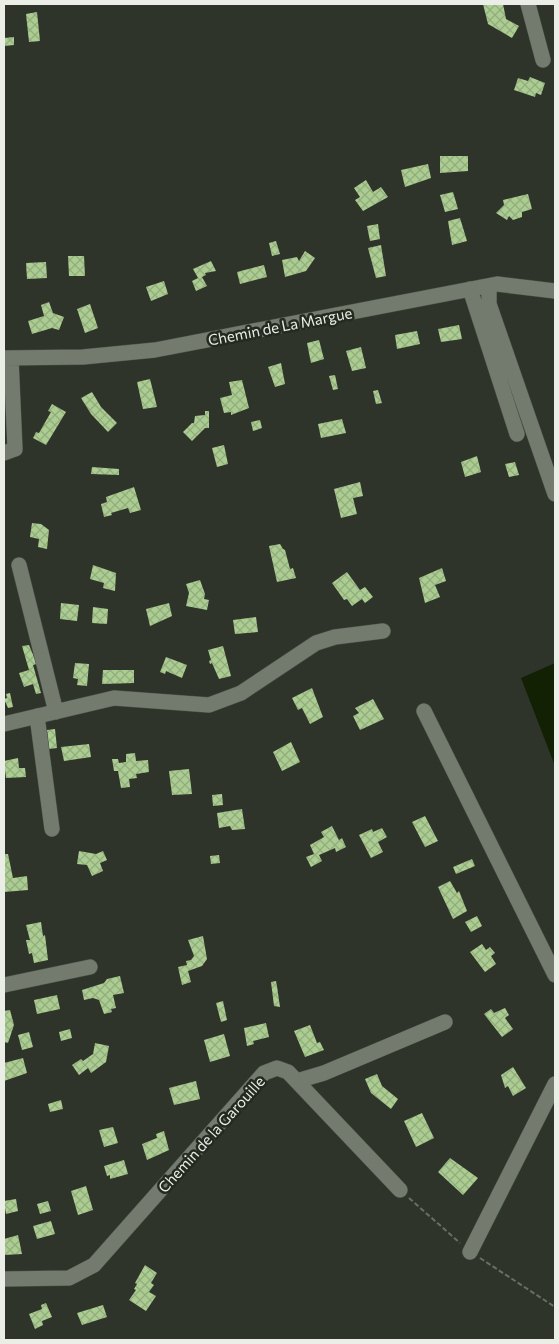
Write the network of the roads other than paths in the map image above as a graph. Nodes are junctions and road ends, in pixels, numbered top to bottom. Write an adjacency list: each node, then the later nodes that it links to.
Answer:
1 (528, 4): 2 (street)
2 (543, 60)
3 (489, 286): 4 (street, Chemin de La Margue); 5 (street, Chemin de La Margue); 9 (street)
4 (470, 289): 6 (street, Chemin de La Margue); 7 (street)
5 (555, 292)
6 (8, 358): 8 (street)
7 (517, 434)
8 (4, 453)
9 (555, 494)
10 (19, 566): 13 (street)
11 (383, 632): 13 (street)
12 (424, 711): 18 (street)
13 (56, 712): 14 (street)
14 (37, 716): 15 (street); 16 (street)
15 (4, 724)
16 (52, 829)
17 (90, 967): 19 (street)
18 (555, 974)
19 (4, 984)
20 (445, 1022): 21 (street)
21 (297, 1082): 23 (street, Chemin de la Garouille); 25 (street, Chemin de la Garouille)
22 (555, 1084): 24 (street)
23 (400, 1190)
24 (470, 1252)
25 (4, 1280)

